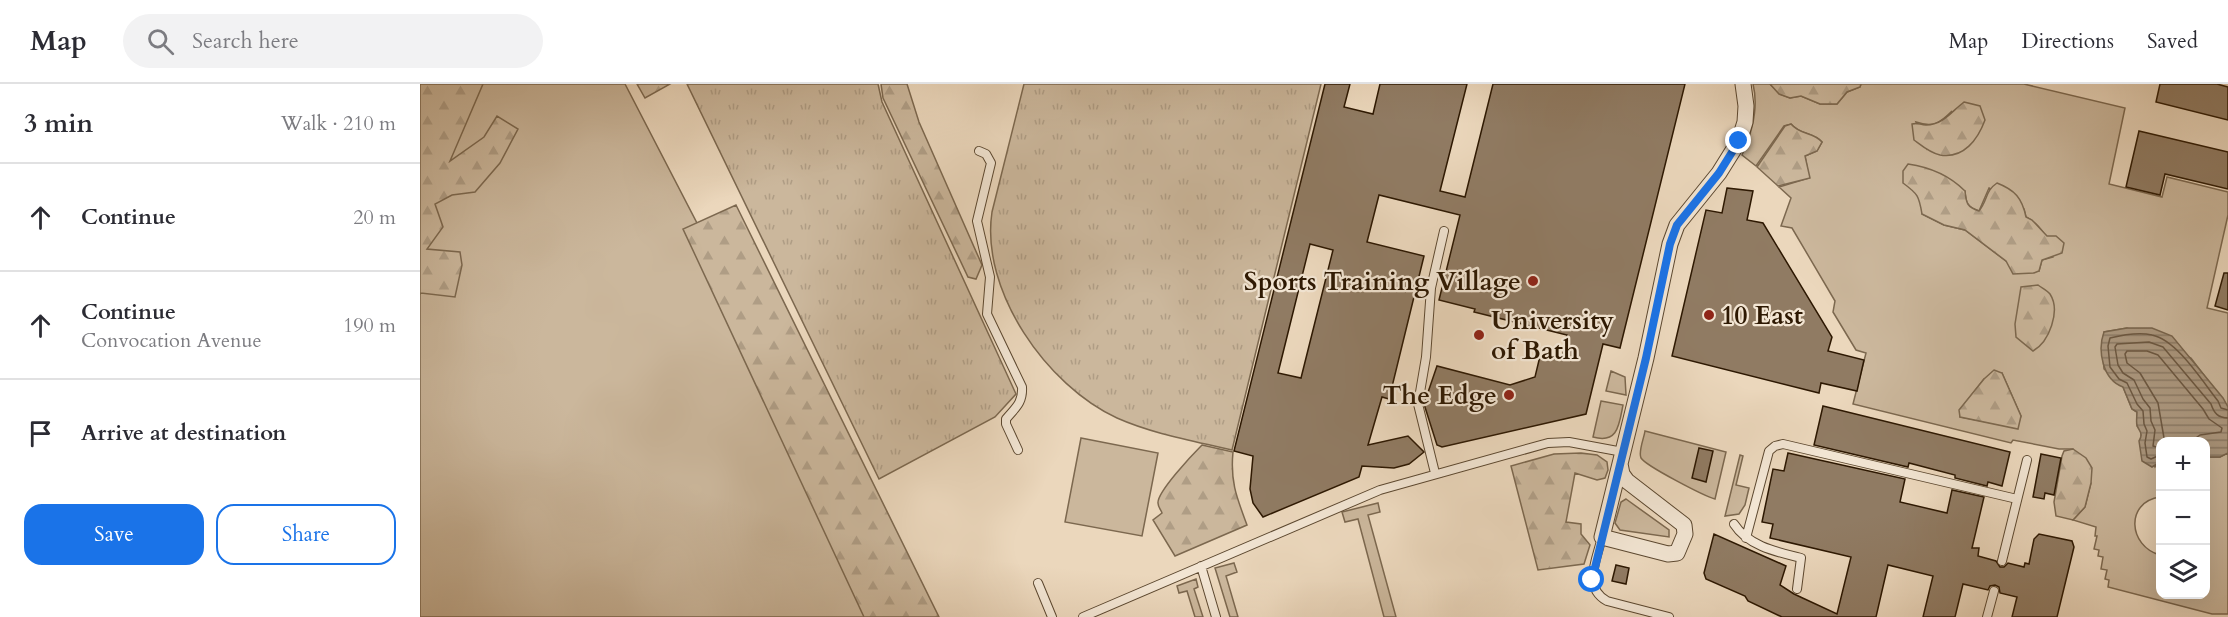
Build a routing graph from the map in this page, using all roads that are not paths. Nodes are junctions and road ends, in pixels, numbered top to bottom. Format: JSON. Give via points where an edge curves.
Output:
{"nodes":[{"id":1,"x":1743,"y":84,"type":"edge"},
{"id":2,"x":979,"y":151,"type":"dead end"},
{"id":3,"x":1444,"y":231,"type":"dead end"},
{"id":4,"x":1018,"y":450,"type":"dead end"},
{"id":5,"x":1621,"y":458,"type":"junction"},
{"id":6,"x":2027,"y":460,"type":"dead end"},
{"id":7,"x":1435,"y":473,"type":"junction"},
{"id":8,"x":2017,"y":500,"type":"junction"},
{"id":9,"x":1734,"y":524,"type":"dead end"},
{"id":10,"x":1602,"y":537,"type":"junction"},
{"id":11,"x":1746,"y":538,"type":"junction"},
{"id":12,"x":2002,"y":561,"type":"dead end"},
{"id":13,"x":1201,"y":566,"type":"junction"},
{"id":14,"x":1038,"y":583,"type":"dead end"},
{"id":15,"x":1797,"y":589,"type":"dead end"},
{"id":16,"x":1994,"y":591,"type":"dead end"},
{"id":17,"x":1052,"y":617,"type":"edge"},
{"id":18,"x":1083,"y":617,"type":"edge"},
{"id":19,"x":1216,"y":617,"type":"edge"},
{"id":20,"x":1669,"y":617,"type":"edge"},
{"id":21,"x":1987,"y":617,"type":"edge"}],
"edges":[{"from":1,"to":5,"type":"street","via":[[1745,122],[1739,141],[1677,225],[1670,244]]},
{"from":2,"to":4,"type":"lane","via":[[986,154],[991,164],[977,221],[990,277],[987,314],[1022,387],[1020,403],[1006,419]]},
{"from":3,"to":7,"type":"lane","via":[[1431,288],[1418,404]]},
{"from":5,"to":7,"type":"lane","via":[[1569,442],[1548,443]]},
{"from":5,"to":10,"type":"street"},
{"from":5,"to":10,"type":"street","via":[[1622,474],[1627,481],[1681,521],[1685,534],[1679,551],[1673,554]]},
{"from":6,"to":8,"type":"lane"},
{"from":7,"to":13,"type":"lane","via":[[1380,490]]},
{"from":8,"to":11,"type":"lane","via":[[1783,444],[1769,451]]},
{"from":8,"to":12,"type":"lane"},
{"from":9,"to":11,"type":"lane"},
{"from":10,"to":20,"type":"lane","via":[[1592,580],[1598,596]]},
{"from":11,"to":15,"type":"lane","via":[[1801,558]]},
{"from":13,"to":18,"type":"lane"},
{"from":13,"to":19,"type":"lane"},
{"from":14,"to":17,"type":"lane"},
{"from":16,"to":21,"type":"lane"}]}
